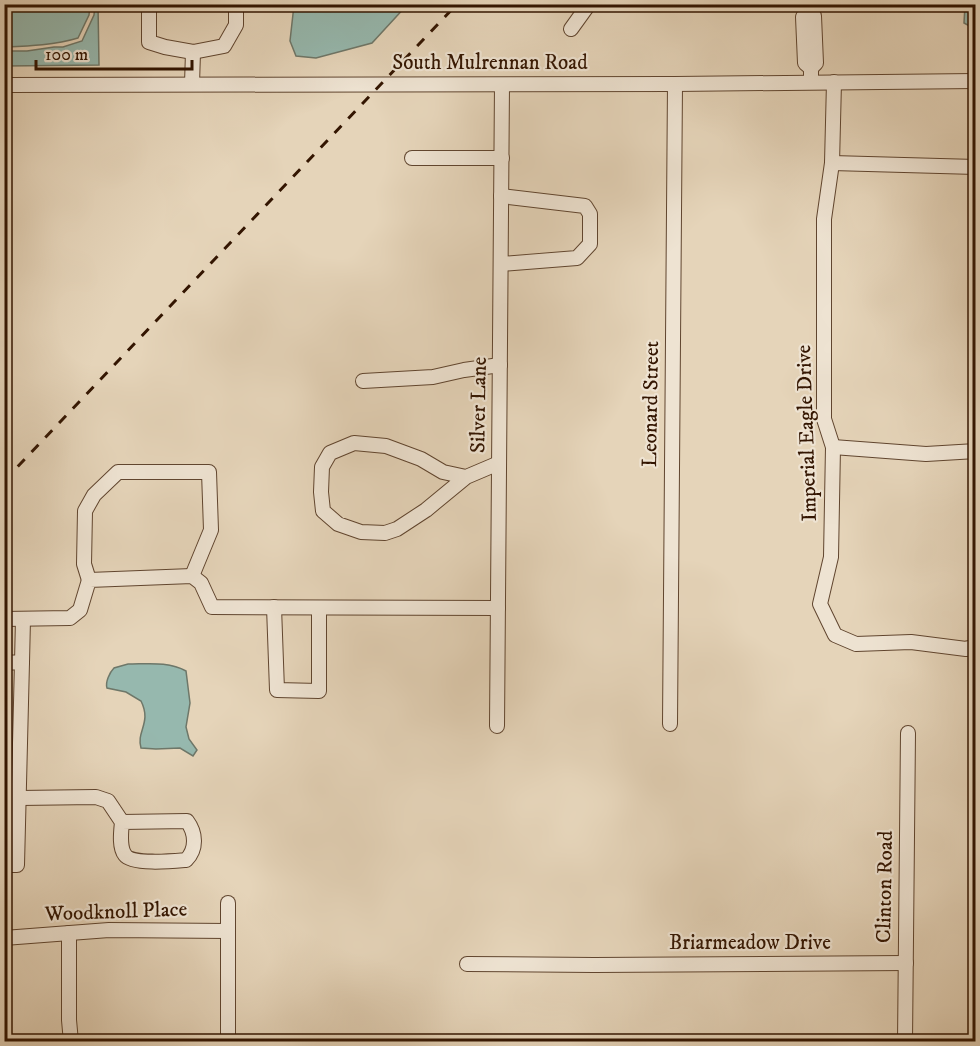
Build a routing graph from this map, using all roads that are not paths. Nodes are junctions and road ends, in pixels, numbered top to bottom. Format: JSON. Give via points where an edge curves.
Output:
{"nodes":[{"id":1,"x":149,"y":4,"type":"edge"},
{"id":2,"x":236,"y":4,"type":"edge"},
{"id":3,"x":589,"y":4,"type":"edge"},
{"id":4,"x":807,"y":7,"type":"edge"},
{"id":5,"x":571,"y":28,"type":"dead end"},
{"id":6,"x":193,"y":52,"type":"junction"},
{"id":7,"x":811,"y":75,"type":"junction"},
{"id":8,"x":975,"y":81,"type":"edge"},
{"id":9,"x":834,"y":82,"type":"junction"},
{"id":10,"x":192,"y":84,"type":"junction"},
{"id":11,"x":675,"y":84,"type":"junction"},
{"id":12,"x":4,"y":85,"type":"edge"},
{"id":13,"x":502,"y":85,"type":"junction"},
{"id":14,"x":412,"y":158,"type":"dead end"},
{"id":15,"x":502,"y":158,"type":"junction"},
{"id":16,"x":832,"y":163,"type":"junction"},
{"id":17,"x":975,"y":167,"type":"edge"},
{"id":18,"x":501,"y":196,"type":"junction"},
{"id":19,"x":501,"y":264,"type":"junction"},
{"id":20,"x":500,"y":365,"type":"junction"},
{"id":21,"x":363,"y":381,"type":"dead end"},
{"id":22,"x":833,"y":447,"type":"junction"},
{"id":23,"x":975,"y":451,"type":"edge"},
{"id":24,"x":499,"y":463,"type":"junction"},
{"id":25,"x":466,"y":477,"type":"junction"},
{"id":26,"x":192,"y":576,"type":"junction"},
{"id":27,"x":89,"y":580,"type":"junction"},
{"id":28,"x":274,"y":608,"type":"junction"},
{"id":29,"x":319,"y":608,"type":"junction"},
{"id":30,"x":498,"y":608,"type":"junction"},
{"id":31,"x":4,"y":619,"type":"edge"},
{"id":32,"x":23,"y":619,"type":"junction"},
{"id":33,"x":975,"y":646,"type":"edge"},
{"id":34,"x":22,"y":662,"type":"junction"},
{"id":35,"x":4,"y":663,"type":"edge"},
{"id":36,"x":670,"y":724,"type":"dead end"},
{"id":37,"x":497,"y":726,"type":"dead end"},
{"id":38,"x":908,"y":733,"type":"dead end"},
{"id":39,"x":19,"y":798,"type":"junction"},
{"id":40,"x":122,"y":822,"type":"junction"},
{"id":41,"x":4,"y":865,"type":"edge"},
{"id":42,"x":228,"y":903,"type":"dead end"},
{"id":43,"x":228,"y":931,"type":"junction"},
{"id":44,"x":69,"y":933,"type":"junction"},
{"id":45,"x":4,"y":938,"type":"edge"},
{"id":46,"x":906,"y":963,"type":"junction"},
{"id":47,"x":467,"y":964,"type":"dead end"},
{"id":48,"x":71,"y":1041,"type":"edge"},
{"id":49,"x":228,"y":1041,"type":"edge"},
{"id":50,"x":905,"y":1041,"type":"edge"}],
"edges":[{"from":1,"to":6,"type":"street","via":[[149,42]]},
{"from":2,"to":6,"type":"street","via":[[236,25],[224,46]]},
{"from":3,"to":5,"type":"street"},
{"from":4,"to":7,"type":"street","via":[[814,16],[816,63]]},
{"from":6,"to":10,"type":"street"},
{"from":7,"to":9,"type":"street","name":"South Mulrennan Road"},
{"from":7,"to":11,"type":"street","name":"South Mulrennan Road"},
{"from":8,"to":9,"type":"street","name":"South Mulrennan Road"},
{"from":9,"to":16,"type":"street","name":"Imperial Eagle Drive"},
{"from":10,"to":12,"type":"street","name":"South Mulrennan Road"},
{"from":10,"to":13,"type":"street","name":"South Mulrennan Road"},
{"from":11,"to":13,"type":"street","name":"South Mulrennan Road"},
{"from":11,"to":36,"type":"street","name":"Leonard Street"},
{"from":13,"to":15,"type":"street","name":"Silver Lane"},
{"from":14,"to":15,"type":"street"},
{"from":15,"to":18,"type":"street","name":"Silver Lane"},
{"from":16,"to":17,"type":"street"},
{"from":16,"to":22,"type":"street","name":"Imperial Eagle Drive","via":[[824,219],[824,419]]},
{"from":18,"to":19,"type":"street","name":"Silver Lane"},
{"from":18,"to":19,"type":"street","via":[[585,206],[590,214],[590,244],[577,258]]},
{"from":19,"to":20,"type":"street","name":"Silver Lane"},
{"from":20,"to":21,"type":"street","via":[[433,377]]},
{"from":20,"to":24,"type":"street","name":"Silver Lane"},
{"from":22,"to":23,"type":"street","via":[[926,453]]},
{"from":22,"to":33,"type":"street","name":"Imperial Eagle Drive","via":[[831,557],[820,604],[835,635],[856,644],[911,642],[966,649]]},
{"from":24,"to":25,"type":"street"},
{"from":24,"to":30,"type":"street","name":"Silver Lane"},
{"from":25,"to":25,"type":"street","via":[[442,472],[386,446],[354,443],[330,453],[322,467],[324,511],[338,524],[361,532],[385,532],[397,529],[426,510]]},
{"from":26,"to":27,"type":"street"},
{"from":26,"to":27,"type":"street","via":[[211,530],[209,472],[118,472],[94,495],[85,511],[84,564]]},
{"from":26,"to":28,"type":"street","via":[[201,583],[212,607]]},
{"from":27,"to":32,"type":"street","via":[[80,610],[70,618]]},
{"from":28,"to":29,"type":"street"},
{"from":28,"to":29,"type":"street","via":[[277,690],[319,691]]},
{"from":29,"to":30,"type":"street"},
{"from":30,"to":37,"type":"street","name":"Silver Lane"},
{"from":31,"to":32,"type":"street"},
{"from":32,"to":34,"type":"street"},
{"from":34,"to":35,"type":"street"},
{"from":34,"to":39,"type":"street"},
{"from":38,"to":46,"type":"street","name":"Clinton Road"},
{"from":39,"to":40,"type":"street","via":[[96,797],[108,801]]},
{"from":39,"to":41,"type":"street","via":[[17,865]]},
{"from":40,"to":40,"type":"street","via":[[188,821],[193,829],[193,852],[186,860],[129,859],[123,852]]},
{"from":42,"to":43,"type":"street"},
{"from":43,"to":44,"type":"street","name":"Woodknoll Place"},
{"from":43,"to":49,"type":"street"},
{"from":44,"to":45,"type":"street","name":"Woodknoll Place"},
{"from":44,"to":48,"type":"street"},
{"from":46,"to":47,"type":"street","name":"Briarmeadow Drive"},
{"from":46,"to":50,"type":"street","name":"Clinton Road"}]}
